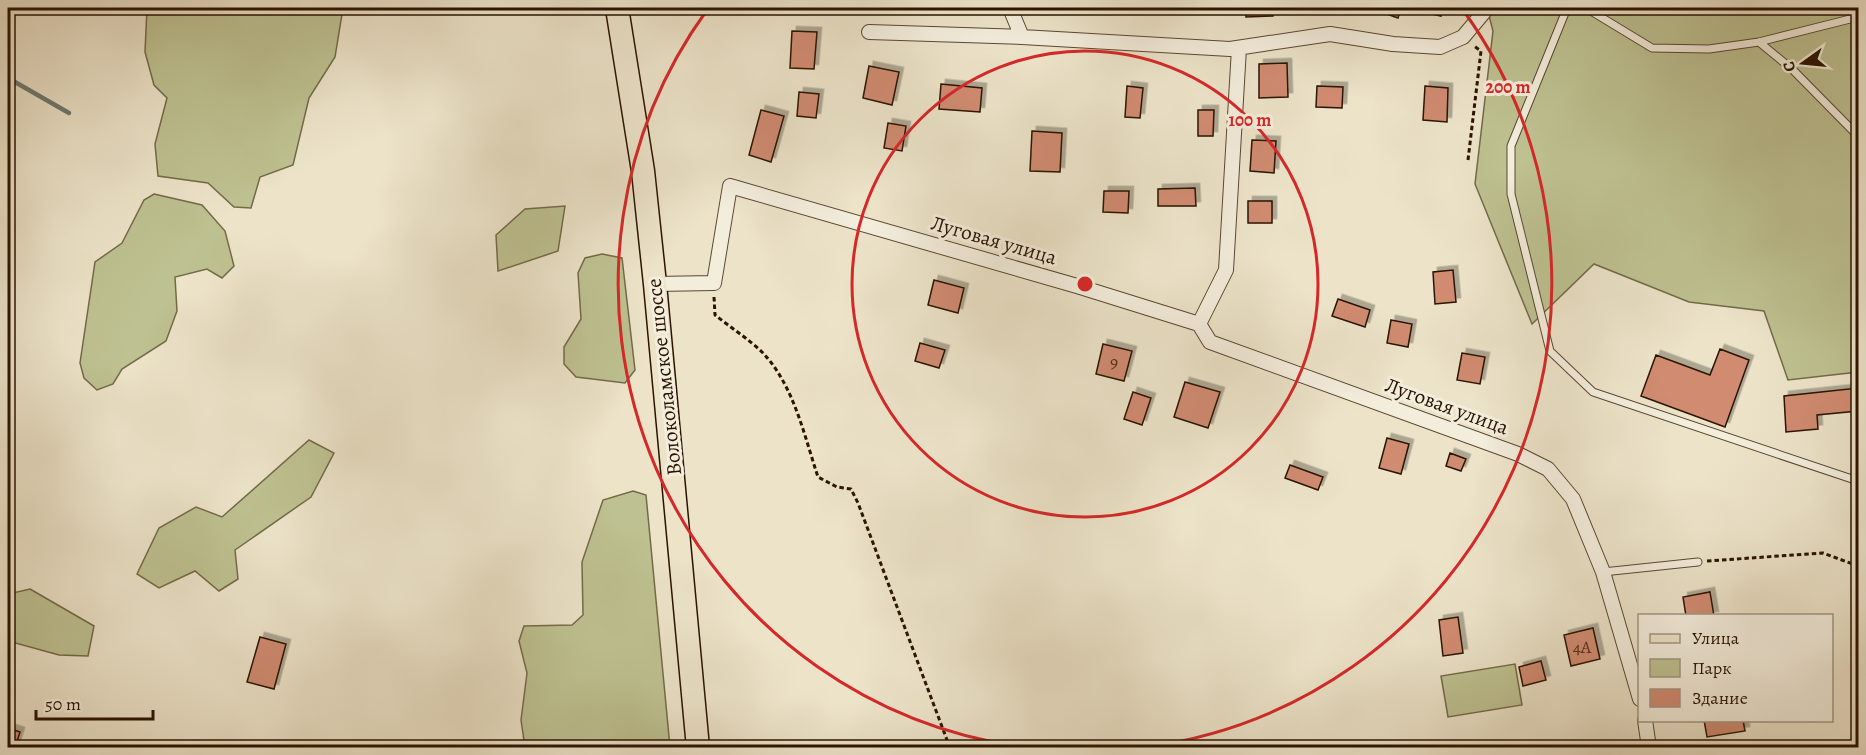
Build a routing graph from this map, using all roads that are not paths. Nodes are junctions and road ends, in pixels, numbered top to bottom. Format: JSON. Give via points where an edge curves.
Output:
{"nodes":[{"id":1,"x":617,"y":8,"type":"edge"},
{"id":2,"x":1010,"y":8,"type":"edge"},
{"id":3,"x":1485,"y":8,"type":"edge"},
{"id":4,"x":1567,"y":8,"type":"edge"},
{"id":5,"x":1586,"y":8,"type":"edge"},
{"id":6,"x":1858,"y":17,"type":"edge"},
{"id":7,"x":869,"y":32,"type":"dead end"},
{"id":8,"x":1022,"y":37,"type":"junction"},
{"id":9,"x":1759,"y":42,"type":"junction"},
{"id":10,"x":1239,"y":48,"type":"junction"},
{"id":11,"x":1858,"y":136,"type":"edge"},
{"id":12,"x":655,"y":284,"type":"junction"},
{"id":13,"x":1199,"y":324,"type":"junction"},
{"id":14,"x":1858,"y":481,"type":"edge"},
{"id":15,"x":1698,"y":562,"type":"road end"},
{"id":16,"x":1603,"y":572,"type":"junction"},
{"id":17,"x":1638,"y":692,"type":"edge"},
{"id":18,"x":1645,"y":722,"type":"edge"},
{"id":19,"x":698,"y":747,"type":"edge"},
{"id":20,"x":1649,"y":747,"type":"edge"}],
"edges":[{"from":1,"to":12,"type":"main road","name":"Волоколамское шоссе"},
{"from":2,"to":8,"type":"street"},
{"from":3,"to":10,"type":"street","via":[[1463,37],[1440,47],[1330,33]]},
{"from":4,"to":14,"type":"lane","via":[[1511,146],[1511,194],[1550,351],[1593,392]]},
{"from":5,"to":9,"type":"lane","via":[[1652,48],[1709,49]]},
{"from":6,"to":9,"type":"lane"},
{"from":7,"to":8,"type":"street"},
{"from":8,"to":10,"type":"street"},
{"from":9,"to":11,"type":"lane","via":[[1793,70]]},
{"from":10,"to":13,"type":"street","via":[[1226,270]]},
{"from":12,"to":13,"type":"street","name":"Луговая улица","via":[[714,283],[730,186]]},
{"from":12,"to":19,"type":"main road","name":"Волоколамское шоссе"},
{"from":13,"to":16,"type":"street","name":"Луговая улица","via":[[1210,342],[1518,454],[1548,469],[1573,499]]},
{"from":15,"to":16,"type":"lane"},
{"from":16,"to":17,"type":"street","name":"Луговая улица"},
{"from":18,"to":20,"type":"street"}]}
